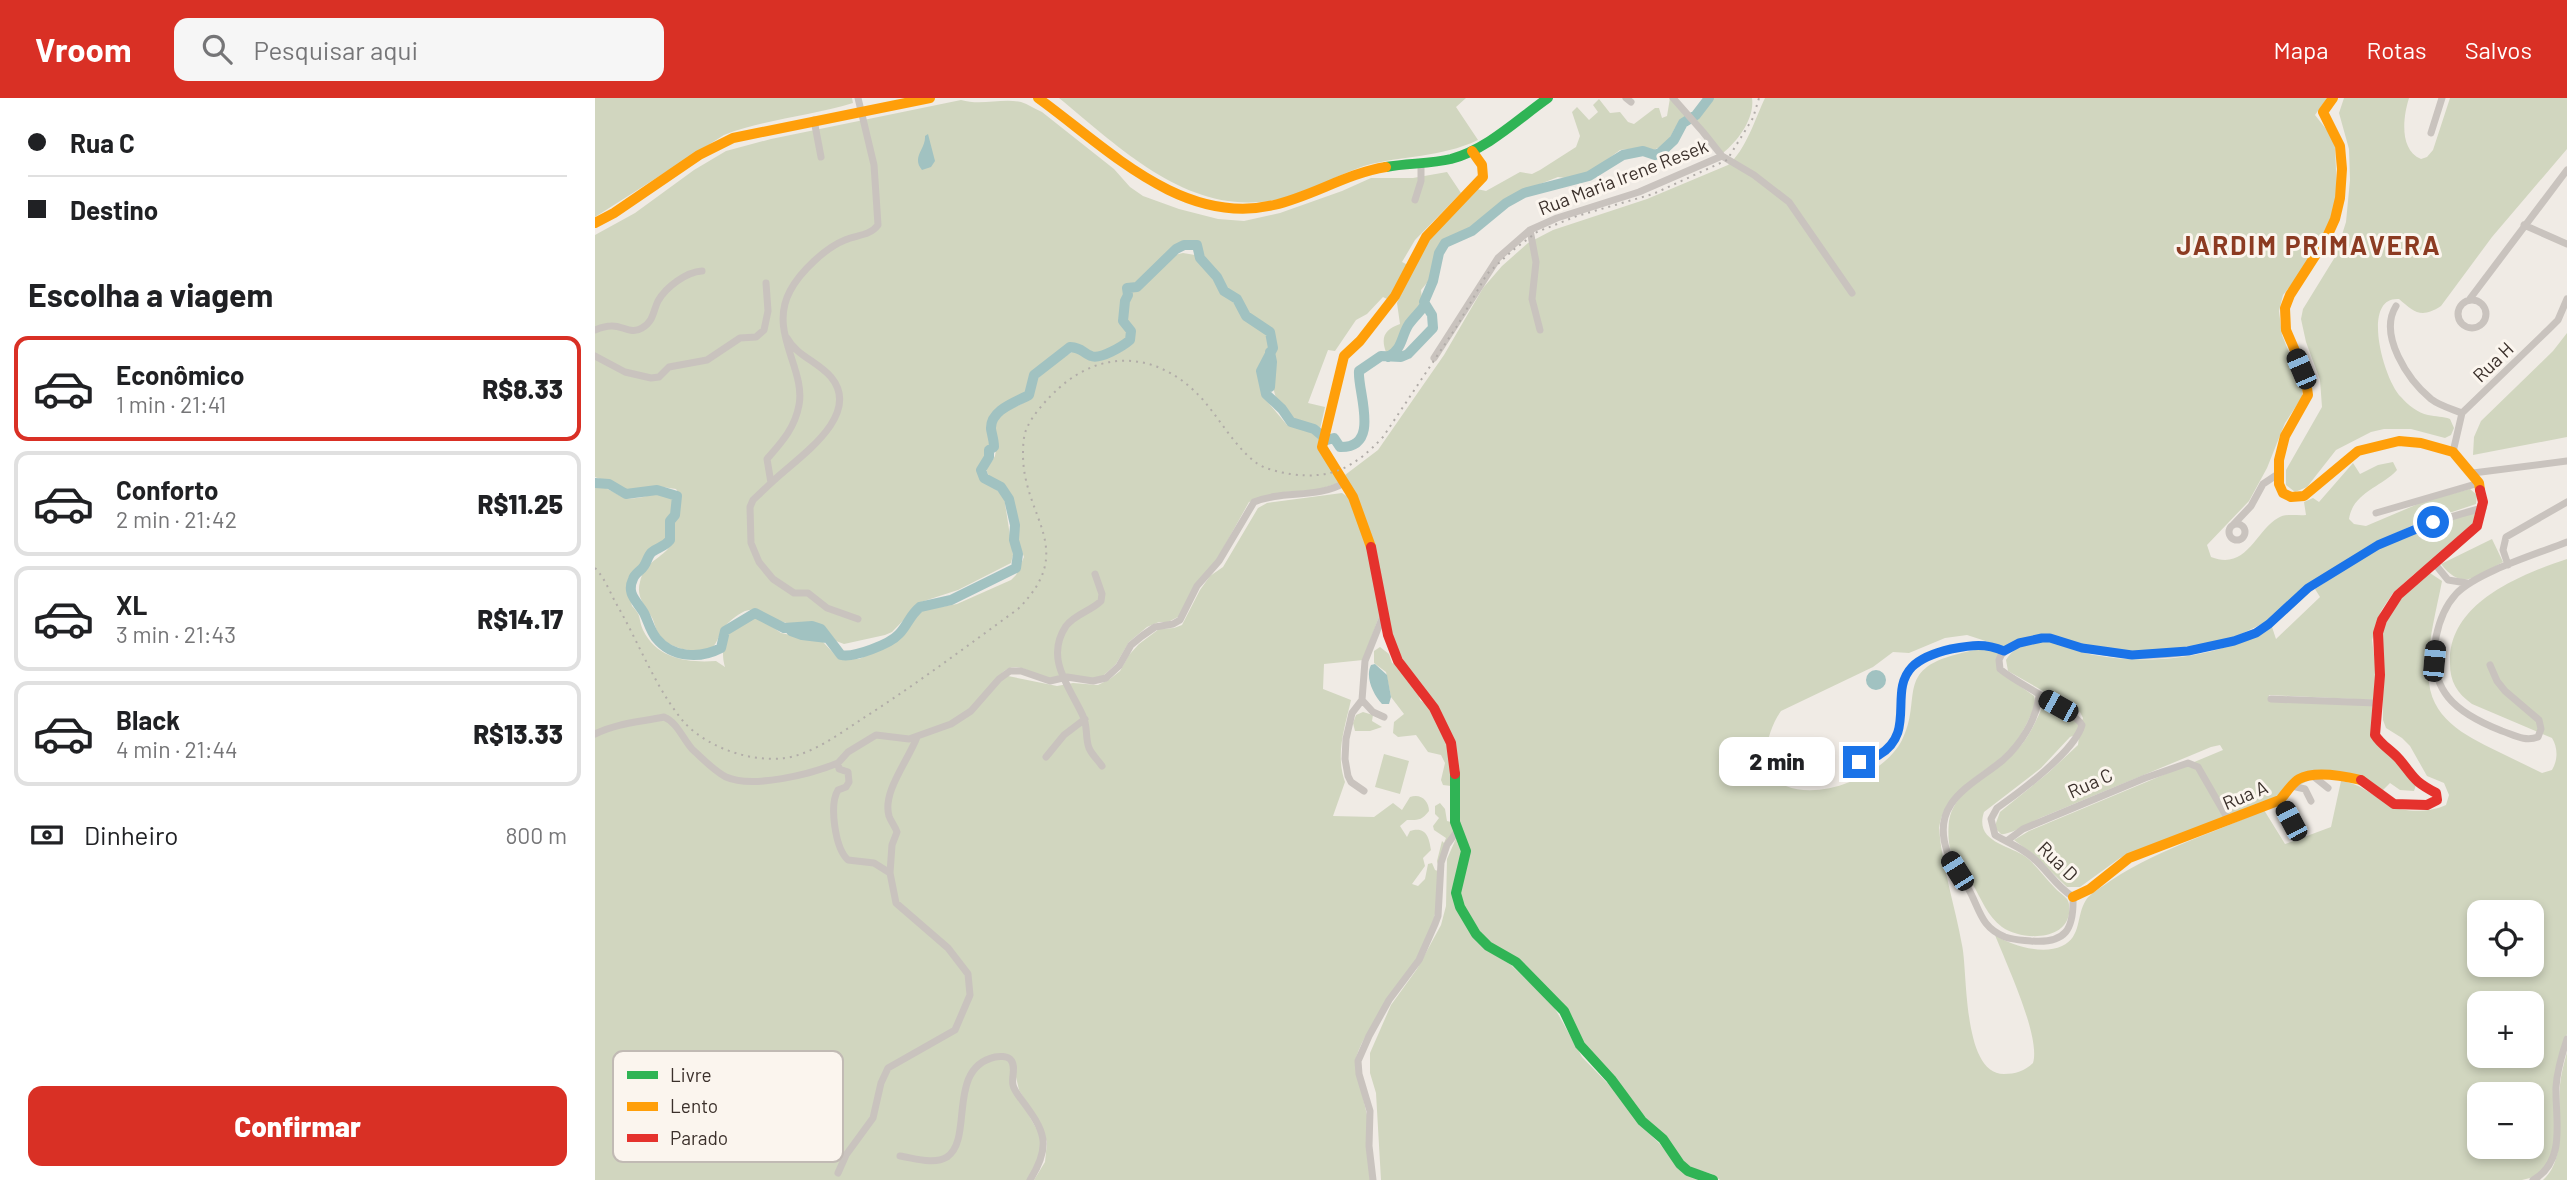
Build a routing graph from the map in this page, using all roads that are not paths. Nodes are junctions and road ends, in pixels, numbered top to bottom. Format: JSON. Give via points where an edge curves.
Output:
{"nodes":[{"id":1,"x":858,"y":98,"type":"edge"},
{"id":2,"x":930,"y":98,"type":"edge"},
{"id":3,"x":1038,"y":98,"type":"edge"},
{"id":4,"x":1548,"y":98,"type":"edge"},
{"id":5,"x":1673,"y":98,"type":"edge"},
{"id":6,"x":2333,"y":98,"type":"edge"},
{"id":7,"x":2442,"y":98,"type":"edge"},
{"id":8,"x":861,"y":112,"type":"junction"},
{"id":9,"x":814,"y":120,"type":"junction"},
{"id":10,"x":2431,"y":133,"type":"dead end"},
{"id":11,"x":1472,"y":151,"type":"junction"},
{"id":12,"x":1722,"y":156,"type":"junction"},
{"id":13,"x":821,"y":157,"type":"dead end"},
{"id":14,"x":1421,"y":164,"type":"junction"},
{"id":15,"x":2566,"y":175,"type":"edge"},
{"id":16,"x":1415,"y":200,"type":"dead end"},
{"id":17,"x":595,"y":223,"type":"edge"},
{"id":18,"x":2523,"y":225,"type":"junction"},
{"id":19,"x":1530,"y":230,"type":"junction"},
{"id":20,"x":2567,"y":244,"type":"edge"},
{"id":21,"x":702,"y":271,"type":"dead end"},
{"id":22,"x":766,"y":283,"type":"dead end"},
{"id":23,"x":1852,"y":293,"type":"dead end"},
{"id":24,"x":2567,"y":299,"type":"edge"},
{"id":25,"x":2469,"y":300,"type":"junction"},
{"id":26,"x":2396,"y":306,"type":"dead end"},
{"id":27,"x":595,"y":330,"type":"edge"},
{"id":28,"x":1540,"y":330,"type":"dead end"},
{"id":29,"x":784,"y":333,"type":"junction"},
{"id":30,"x":595,"y":356,"type":"edge"},
{"id":31,"x":1434,"y":358,"type":"dead end"},
{"id":32,"x":2462,"y":413,"type":"junction"},
{"id":33,"x":2453,"y":452,"type":"junction"},
{"id":34,"x":2567,"y":460,"type":"edge"},
{"id":35,"x":2473,"y":473,"type":"junction"},
{"id":36,"x":2278,"y":474,"type":"junction"},
{"id":37,"x":771,"y":483,"type":"junction"},
{"id":38,"x":1345,"y":483,"type":"junction"},
{"id":39,"x":2479,"y":483,"type":"junction"},
{"id":40,"x":2567,"y":502,"type":"edge"},
{"id":41,"x":2483,"y":508,"type":"junction"},
{"id":42,"x":2377,"y":513,"type":"dead end"},
{"id":43,"x":2233,"y":525,"type":"dead end"},
{"id":44,"x":2567,"y":542,"type":"edge"},
{"id":45,"x":2434,"y":564,"type":"junction"},
{"id":46,"x":2508,"y":565,"type":"junction"},
{"id":47,"x":1094,"y":574,"type":"dead end"},
{"id":48,"x":2480,"y":578,"type":"junction"},
{"id":49,"x":1384,"y":611,"type":"junction"},
{"id":50,"x":858,"y":619,"type":"dead end"},
{"id":51,"x":2004,"y":651,"type":"junction"},
{"id":52,"x":2490,"y":665,"type":"dead end"},
{"id":53,"x":1063,"y":678,"type":"junction"},
{"id":54,"x":2039,"y":696,"type":"junction"},
{"id":55,"x":2271,"y":699,"type":"dead end"},
{"id":56,"x":1362,"y":700,"type":"junction"},
{"id":57,"x":2376,"y":703,"type":"junction"},
{"id":58,"x":1384,"y":716,"type":"dead end"},
{"id":59,"x":1085,"y":719,"type":"junction"},
{"id":60,"x":595,"y":734,"type":"edge"},
{"id":61,"x":917,"y":737,"type":"junction"},
{"id":62,"x":2525,"y":739,"type":"junction"},
{"id":63,"x":2540,"y":746,"type":"dead end"},
{"id":64,"x":1047,"y":757,"type":"dead end"},
{"id":65,"x":1859,"y":762,"type":"dead end"},
{"id":66,"x":838,"y":763,"type":"junction"},
{"id":67,"x":1102,"y":766,"type":"dead end"},
{"id":68,"x":2309,"y":775,"type":"junction"},
{"id":69,"x":2293,"y":786,"type":"junction"},
{"id":70,"x":2328,"y":788,"type":"dead end"},
{"id":71,"x":1364,"y":791,"type":"dead end"},
{"id":72,"x":2280,"y":800,"type":"junction"},
{"id":73,"x":2312,"y":801,"type":"dead end"},
{"id":74,"x":2229,"y":821,"type":"junction"},
{"id":75,"x":2291,"y":821,"type":"dead end"},
{"id":76,"x":1458,"y":830,"type":"junction"},
{"id":77,"x":2008,"y":840,"type":"junction"},
{"id":78,"x":890,"y":873,"type":"junction"},
{"id":79,"x":2073,"y":897,"type":"junction"},
{"id":80,"x":2567,"y":1039,"type":"edge"},
{"id":81,"x":900,"y":1156,"type":"dead end"},
{"id":82,"x":838,"y":1173,"type":"dead end"},
{"id":83,"x":1030,"y":1180,"type":"edge"},
{"id":84,"x":1373,"y":1180,"type":"edge"},
{"id":85,"x":1713,"y":1180,"type":"edge"},
{"id":86,"x":2533,"y":1180,"type":"edge"}],
"edges":[{"from":1,"to":8,"type":"street"},
{"from":2,"to":8,"type":"street"},
{"from":3,"to":14,"type":"street","via":[[1156,183],[1214,206],[1268,206],[1375,169]]},
{"from":4,"to":11,"type":"street"},
{"from":5,"to":12,"type":"street"},
{"from":6,"to":36,"type":"street","via":[[2323,114],[2339,144],[2340,198],[2330,233],[2285,310],[2286,328],[2308,394],[2287,432]]},
{"from":7,"to":10,"type":"street"},
{"from":8,"to":9,"type":"street"},
{"from":8,"to":29,"type":"street","via":[[874,165],[878,226],[836,245],[809,268],[790,290]]},
{"from":9,"to":13,"type":"street"},
{"from":9,"to":17,"type":"street","via":[[715,145]]},
{"from":11,"to":14,"type":"street"},
{"from":11,"to":38,"type":"street","via":[[1482,164],[1483,177],[1426,237],[1395,296],[1347,352],[1322,442]]},
{"from":12,"to":19,"type":"street","name":"Rua Maria Irene Resek","via":[[1639,192]]},
{"from":12,"to":23,"type":"street","via":[[1789,202]]},
{"from":14,"to":16,"type":"street"},
{"from":15,"to":18,"type":"street"},
{"from":18,"to":20,"type":"street"},
{"from":18,"to":25,"type":"street"},
{"from":19,"to":28,"type":"street","via":[[1536,262],[1532,299]]},
{"from":19,"to":31,"type":"street","name":"Rua Maria Irene Resek","via":[[1493,264]]},
{"from":21,"to":27,"type":"street","via":[[687,275],[664,293],[652,319],[641,329],[610,325]]},
{"from":22,"to":30,"type":"street","via":[[764,330],[756,337],[740,338],[706,360],[669,367],[651,378],[625,372]]},
{"from":24,"to":32,"type":"street","name":"Rua H","via":[[2558,320]]},
{"from":25,"to":25,"type":"street","via":[[2479,302],[2487,312],[2476,328],[2464,326],[2459,318],[2459,308]]},
{"from":26,"to":32,"type":"street","via":[[2390,330],[2415,383],[2434,401]]},
{"from":29,"to":37,"type":"street","via":[[799,385],[799,406],[786,439],[767,459]]},
{"from":29,"to":37,"type":"street","via":[[794,348],[830,376],[839,405],[820,441]]},
{"from":32,"to":33,"type":"street"},
{"from":33,"to":35,"type":"street"},
{"from":33,"to":36,"type":"street","via":[[2410,442],[2381,444],[2350,456],[2313,491],[2294,498],[2283,492]]},
{"from":34,"to":35,"type":"street"},
{"from":35,"to":39,"type":"street"},
{"from":36,"to":43,"type":"street","via":[[2263,484]]},
{"from":37,"to":50,"type":"street","via":[[750,508],[751,543],[759,562],[794,593],[808,593],[827,608]]},
{"from":38,"to":49,"type":"street","via":[[1371,544]]},
{"from":38,"to":53,"type":"street","via":[[1324,491],[1254,502],[1219,561],[1197,586],[1180,620],[1154,627],[1135,641],[1106,678]]},
{"from":39,"to":41,"type":"street"},
{"from":39,"to":42,"type":"street"},
{"from":40,"to":46,"type":"street","via":[[2506,537],[2503,550]]},
{"from":41,"to":45,"type":"street","via":[[2477,526]]},
{"from":41,"to":51,"type":"street","via":[[2414,528],[2378,545],[2308,588],[2263,628],[2234,641],[2188,651],[2132,655],[2042,638]]},
{"from":44,"to":46,"type":"street"},
{"from":45,"to":48,"type":"street","via":[[2453,582]]},
{"from":45,"to":57,"type":"street","via":[[2398,595],[2382,620]]},
{"from":46,"to":48,"type":"street"},
{"from":47,"to":53,"type":"street","via":[[1101,601],[1066,626],[1058,648]]},
{"from":48,"to":62,"type":"street","via":[[2456,594],[2442,618],[2434,654],[2436,679],[2448,698],[2464,710],[2489,726]]},
{"from":49,"to":56,"type":"street","via":[[1365,661]]},
{"from":49,"to":76,"type":"street","via":[[1398,661],[1434,708],[1451,743]]},
{"from":51,"to":54,"type":"street","via":[[2000,668]]},
{"from":51,"to":65,"type":"street","via":[[1979,644],[1965,646],[1935,654],[1911,668],[1895,739],[1875,758]]},
{"from":52,"to":62,"type":"street","via":[[2505,691],[2539,720],[2538,737]]},
{"from":53,"to":59,"type":"street"},
{"from":53,"to":61,"type":"street","via":[[1050,681],[1010,671],[962,718]]},
{"from":54,"to":77,"type":"street","name":"Rua D","via":[[2082,724],[2049,766],[1993,814],[1992,830]]},
{"from":54,"to":79,"type":"street","name":"Rua D","via":[[2021,740],[1952,803],[1944,839],[1949,858],[1986,926],[1996,933],[2017,940],[2057,939],[2070,926]]},
{"from":55,"to":57,"type":"street"},
{"from":56,"to":58,"type":"street"},
{"from":56,"to":71,"type":"street","via":[[1350,719],[1345,759],[1351,782]]},
{"from":57,"to":68,"type":"street","via":[[2377,739],[2414,781],[2436,793],[2437,800],[2394,804],[2360,780]]},
{"from":59,"to":64,"type":"street","via":[[1064,735]]},
{"from":59,"to":67,"type":"street","via":[[1089,749]]},
{"from":60,"to":66,"type":"street","via":[[619,724],[666,718],[724,776],[738,779],[788,778]]},
{"from":61,"to":66,"type":"street","via":[[876,735]]},
{"from":61,"to":78,"type":"street","via":[[890,790],[889,812],[897,832]]},
{"from":62,"to":63,"type":"street"},
{"from":66,"to":78,"type":"street","via":[[839,769],[847,770],[849,782],[835,797],[834,826],[841,852],[848,860],[874,863]]},
{"from":68,"to":69,"type":"street","name":"Rua A"},
{"from":68,"to":70,"type":"street"},
{"from":69,"to":72,"type":"street","name":"Rua A"},
{"from":69,"to":73,"type":"street","via":[[2305,789]]},
{"from":72,"to":74,"type":"street","name":"Rua A"},
{"from":72,"to":75,"type":"street"},
{"from":74,"to":77,"type":"street","name":"Rua C","via":[[2198,767],[2188,763]]},
{"from":74,"to":79,"type":"street","name":"Rua A","via":[[2129,858]]},
{"from":76,"to":84,"type":"street","via":[[1441,863],[1435,924],[1359,1061],[1370,1111]]},
{"from":76,"to":85,"type":"street","via":[[1466,851],[1457,900],[1476,933],[1493,950],[1516,962],[1555,1001],[1580,1045],[1680,1164]]},
{"from":77,"to":79,"type":"street","name":"Rua D","via":[[2032,856],[2054,883]]},
{"from":78,"to":82,"type":"street","via":[[896,903],[948,948],[968,974],[970,995],[955,1030],[888,1068],[873,1118],[849,1149]]},
{"from":80,"to":86,"type":"street","via":[[2556,1084],[2557,1145],[2552,1164]]},
{"from":81,"to":83,"type":"street","via":[[930,1161],[951,1154],[968,1081],[981,1064],[1009,1058],[1014,1089],[1034,1117],[1044,1144],[1043,1159]]}]}
